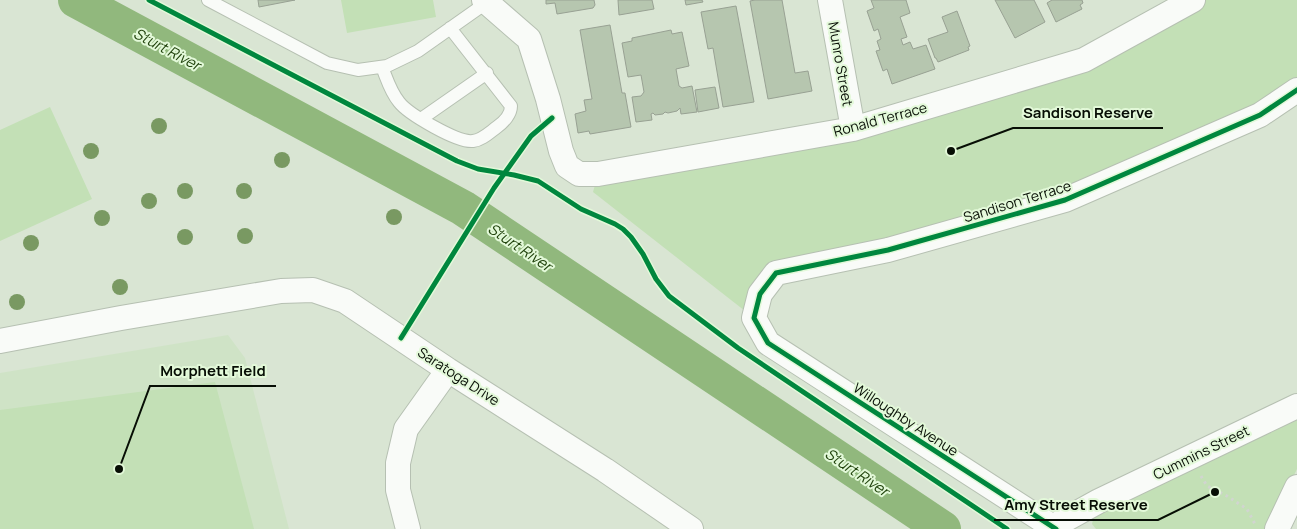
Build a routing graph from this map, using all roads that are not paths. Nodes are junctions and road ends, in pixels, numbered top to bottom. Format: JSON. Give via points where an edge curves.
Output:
{"nodes":[{"id":1,"x":208,"y":0,"type":"edge"},
{"id":2,"x":830,"y":0,"type":"edge"},
{"id":3,"x":1194,"y":0,"type":"edge"},
{"id":4,"x":485,"y":1,"type":"edge"},
{"id":5,"x":450,"y":28,"type":"junction"},
{"id":6,"x":382,"y":66,"type":"junction"},
{"id":7,"x":487,"y":73,"type":"junction"},
{"id":8,"x":1297,"y":90,"type":"edge"},
{"id":9,"x":421,"y":119,"type":"junction"},
{"id":10,"x":853,"y":129,"type":"junction"},
{"id":11,"x":754,"y":318,"type":"joint"},
{"id":12,"x":0,"y":341,"type":"edge"},
{"id":13,"x":448,"y":370,"type":"junction"},
{"id":14,"x":1297,"y":406,"type":"edge"},
{"id":15,"x":1297,"y":487,"type":"edge"},
{"id":16,"x":1054,"y":528,"type":"edge"},
{"id":17,"x":408,"y":529,"type":"edge"},
{"id":18,"x":691,"y":529,"type":"edge"},
{"id":19,"x":1278,"y":529,"type":"edge"}],
"edges":[{"from":1,"to":6,"type":"lane","via":[[327,63],[358,70]]},
{"from":2,"to":10,"type":"street","name":"Munro Street"},
{"from":3,"to":10,"type":"street","name":"Ronald Terrace","via":[[1084,60]]},
{"from":4,"to":5,"type":"lane"},
{"from":4,"to":10,"type":"street","name":"Ronald Terrace","via":[[529,39],[561,151],[567,166],[579,174],[598,174]]},
{"from":5,"to":6,"type":"lane","via":[[418,52]]},
{"from":5,"to":7,"type":"lane"},
{"from":6,"to":9,"type":"lane","via":[[389,88],[399,103]]},
{"from":7,"to":9,"type":"lane"},
{"from":7,"to":9,"type":"lane","via":[[511,106],[511,112],[501,124],[472,141],[462,140]]},
{"from":8,"to":11,"type":"street","name":"Sandison Terrace","via":[[1260,115],[1065,200],[888,250],[776,273],[760,294]]},
{"from":11,"to":16,"type":"street","name":"Willoughby Avenue","via":[[768,343]]},
{"from":12,"to":13,"type":"street","name":"Saratoga Drive","via":[[281,291],[313,290],[345,301]]},
{"from":13,"to":17,"type":"street","via":[[406,429],[398,463],[398,490]]},
{"from":13,"to":18,"type":"street","name":"Saratoga Drive"},
{"from":14,"to":16,"type":"street","name":"Cummins Street","via":[[1099,501]]},
{"from":15,"to":19,"type":"street"}]}
